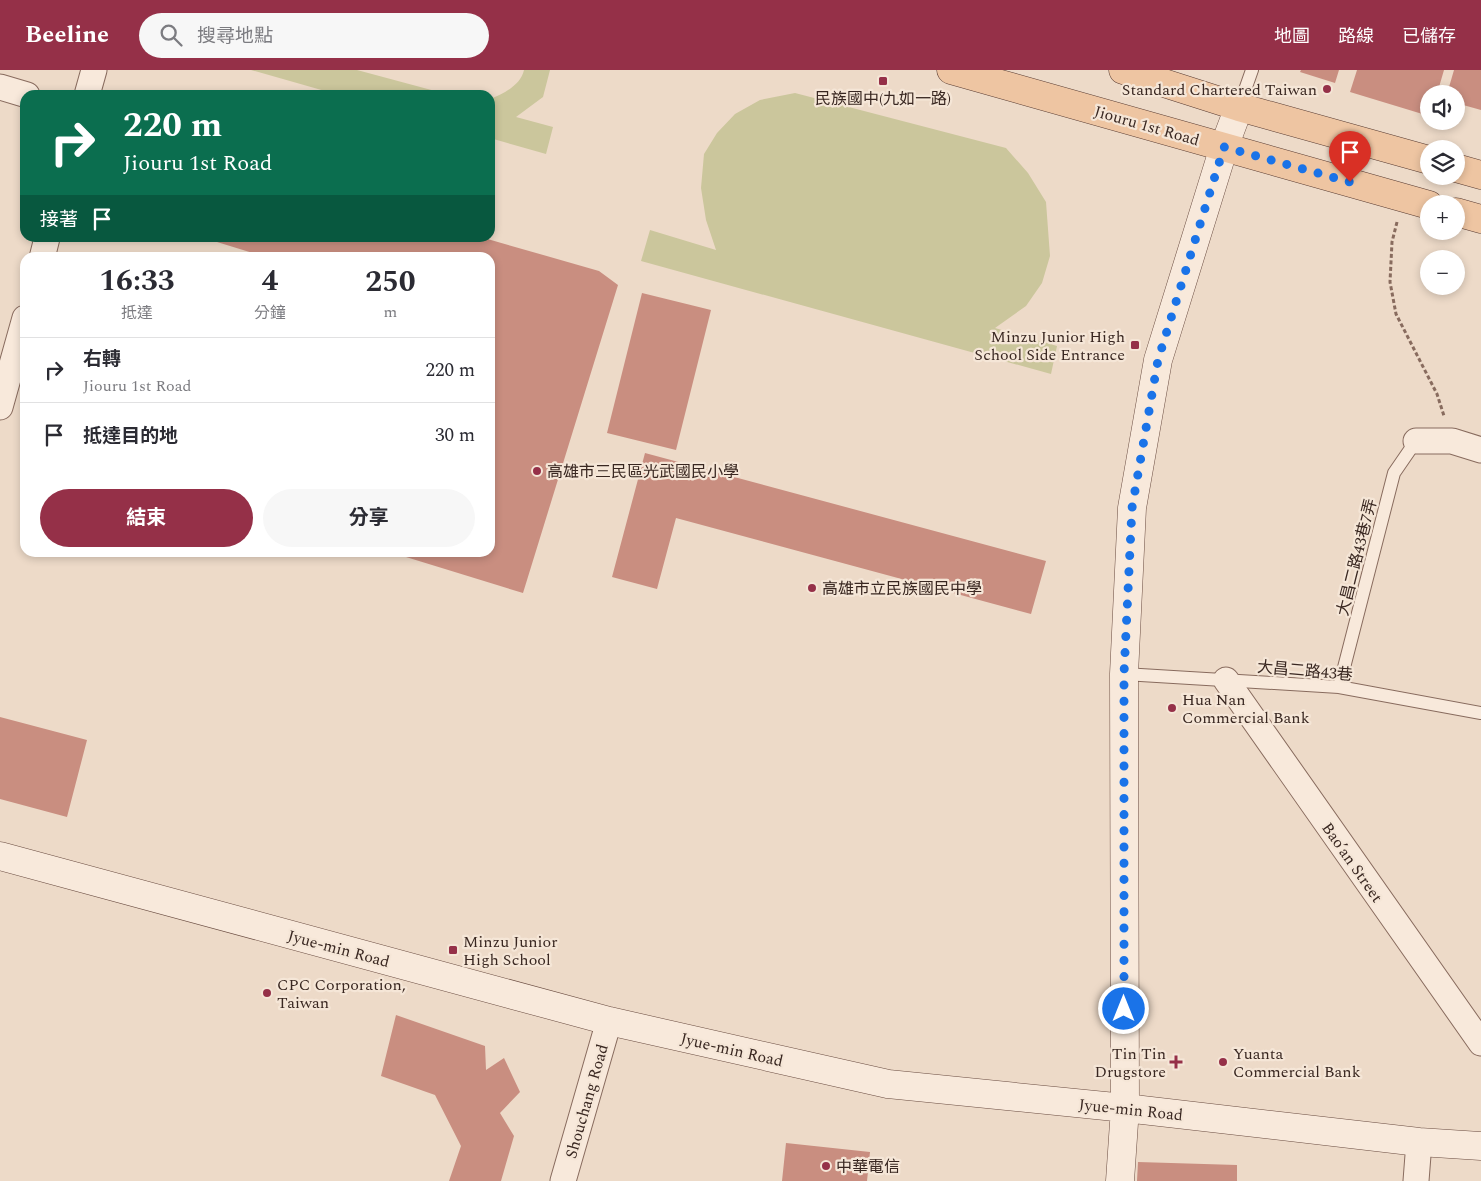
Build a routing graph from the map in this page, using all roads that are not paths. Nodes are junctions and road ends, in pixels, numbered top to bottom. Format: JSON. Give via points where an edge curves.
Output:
{"nodes":[{"id":1,"x":94,"y":70,"type":"edge"},
{"id":2,"x":951,"y":70,"type":"edge"},
{"id":3,"x":1123,"y":70,"type":"edge"},
{"id":4,"x":1252,"y":70,"type":"edge"},
{"id":5,"x":0,"y":87,"type":"edge"},
{"id":6,"x":88,"y":90,"type":"edge"},
{"id":7,"x":20,"y":93,"type":"edge"},
{"id":8,"x":1240,"y":106,"type":"junction"},
{"id":9,"x":1224,"y":147,"type":"junction"},
{"id":10,"x":1420,"y":157,"type":"edge"},
{"id":11,"x":1465,"y":171,"type":"edge"},
{"id":12,"x":1481,"y":175,"type":"edge"},
{"id":13,"x":1416,"y":201,"type":"edge"},
{"id":14,"x":1465,"y":215,"type":"edge"},
{"id":15,"x":1481,"y":219,"type":"edge"},
{"id":16,"x":15,"y":330,"type":"edge"},
{"id":17,"x":0,"y":407,"type":"edge"},
{"id":18,"x":1416,"y":441,"type":"joint"},
{"id":19,"x":1481,"y":450,"type":"edge"},
{"id":20,"x":1124,"y":674,"type":"junction"},
{"id":21,"x":1226,"y":680,"type":"junction"},
{"id":22,"x":1339,"y":687,"type":"junction"},
{"id":23,"x":1481,"y":713,"type":"edge"},
{"id":24,"x":0,"y":856,"type":"edge"},
{"id":25,"x":608,"y":1021,"type":"junction"},
{"id":26,"x":1481,"y":1043,"type":"edge"},
{"id":27,"x":1125,"y":1108,"type":"junction"},
{"id":28,"x":1418,"y":1142,"type":"junction"},
{"id":29,"x":1481,"y":1146,"type":"edge"},
{"id":30,"x":564,"y":1181,"type":"edge"},
{"id":31,"x":1120,"y":1181,"type":"edge"},
{"id":32,"x":1416,"y":1181,"type":"edge"}],
"edges":[{"from":1,"to":6,"type":"street"},
{"from":2,"to":9,"type":"main road","name":"Jiouru 1st Road"},
{"from":3,"to":8,"type":"main road"},
{"from":4,"to":8,"type":"lane"},
{"from":5,"to":7,"type":"street"},
{"from":8,"to":9,"type":"street"},
{"from":8,"to":10,"type":"main road"},
{"from":9,"to":13,"type":"main road","name":"Jiouru 1st Road"},
{"from":9,"to":20,"type":"street","via":[[1158,360],[1132,508]]},
{"from":11,"to":12,"type":"main road"},
{"from":14,"to":15,"type":"main road"},
{"from":16,"to":17,"type":"street"},
{"from":18,"to":19,"type":"street","via":[[1452,441]]},
{"from":18,"to":22,"type":"lane","name":"大昌二路43巷7弄","via":[[1394,473]]},
{"from":20,"to":21,"type":"lane","name":"大昌二路43巷"},
{"from":20,"to":27,"type":"street"},
{"from":21,"to":22,"type":"lane","name":"大昌二路43巷"},
{"from":21,"to":26,"type":"street","name":"Bao’an Street"},
{"from":22,"to":23,"type":"lane","name":"大昌二路43巷"},
{"from":24,"to":25,"type":"street","name":"Jyue-min Road"},
{"from":25,"to":27,"type":"street","name":"Jyue-min Road","via":[[888,1084]]},
{"from":25,"to":30,"type":"street","name":"Shouchang Road"},
{"from":27,"to":28,"type":"street","name":"Jyue-min Road"},
{"from":27,"to":31,"type":"street"},
{"from":28,"to":29,"type":"street","name":"Jyue-min Road"},
{"from":28,"to":32,"type":"street"}]}
